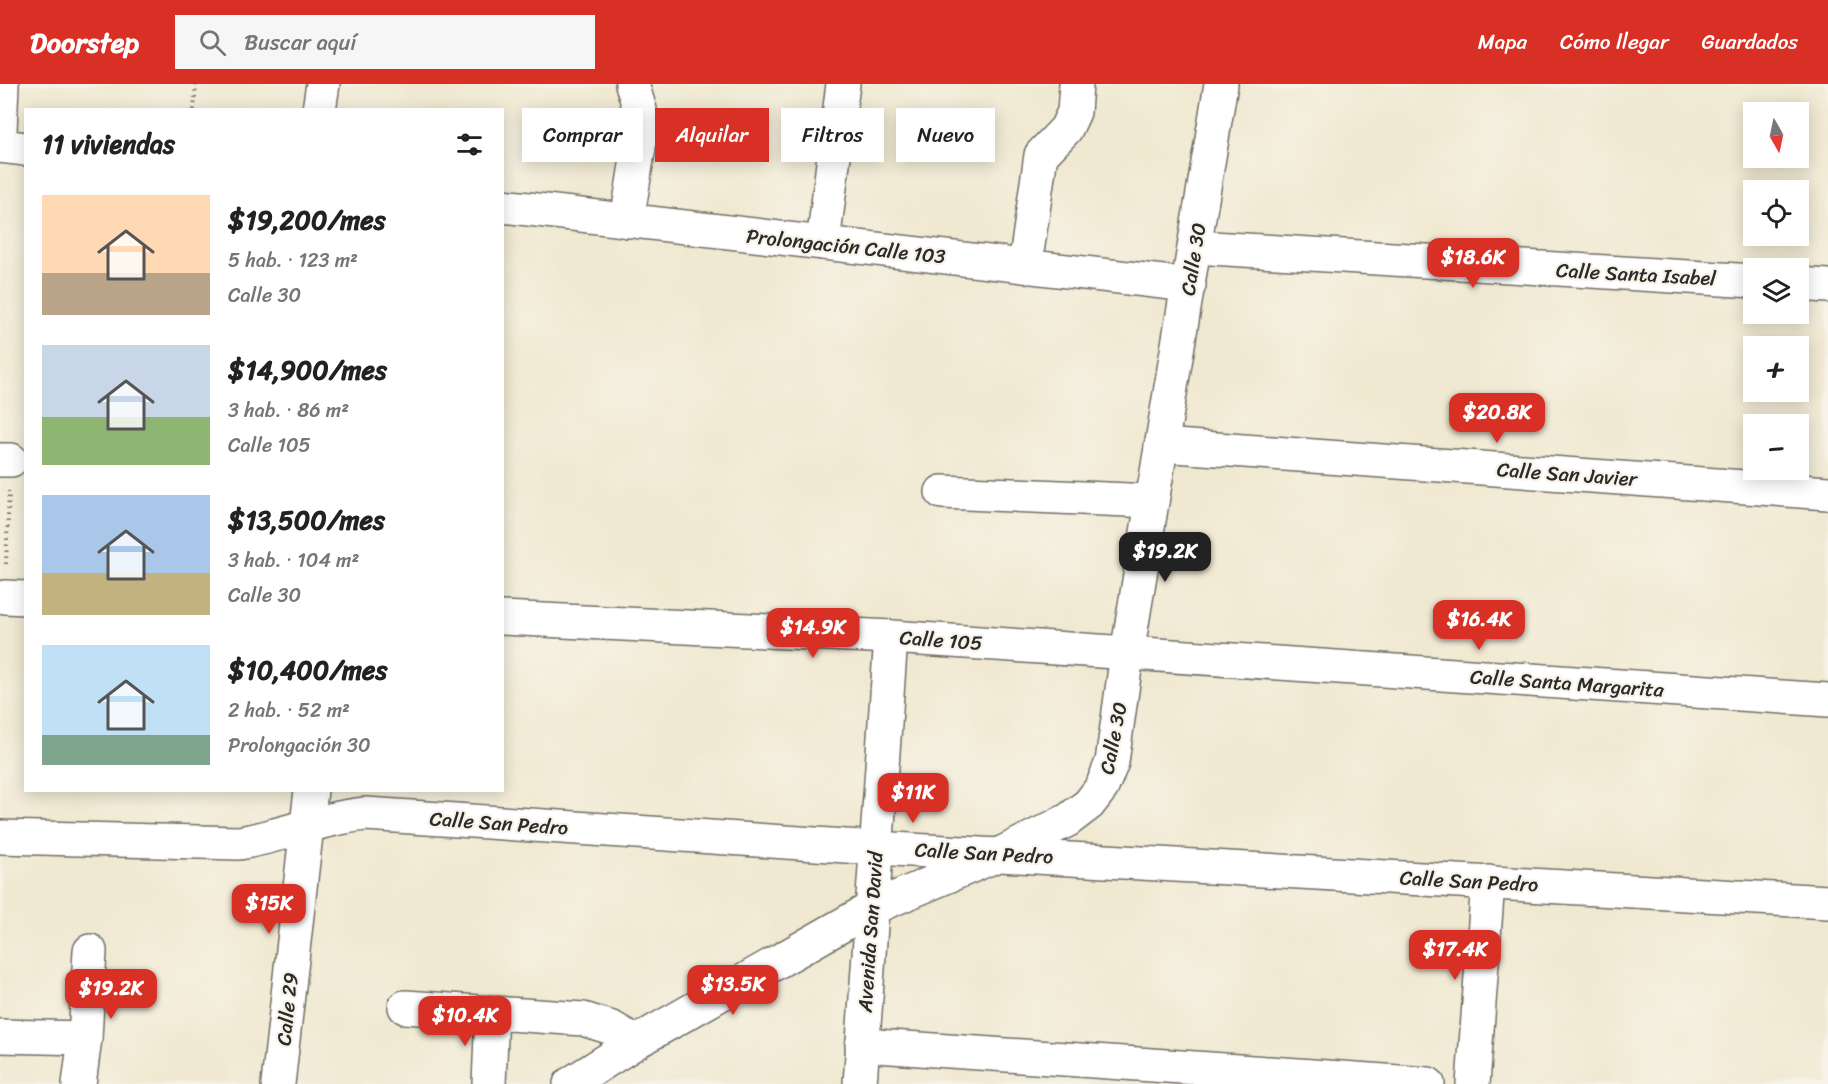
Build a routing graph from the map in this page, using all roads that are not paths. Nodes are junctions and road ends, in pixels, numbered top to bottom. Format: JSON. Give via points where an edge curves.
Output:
{"nodes":[{"id":1,"x":2,"y":84,"type":"edge"},
{"id":2,"x":323,"y":84,"type":"edge"},
{"id":3,"x":632,"y":84,"type":"edge"},
{"id":4,"x":843,"y":84,"type":"edge"},
{"id":5,"x":1076,"y":84,"type":"edge"},
{"id":6,"x":1221,"y":84,"type":"edge"},
{"id":7,"x":319,"y":108,"type":"edge"},
{"id":8,"x":0,"y":132,"type":"edge"},
{"id":9,"x":0,"y":146,"type":"edge"},
{"id":10,"x":24,"y":149,"type":"edge"},
{"id":11,"x":504,"y":206,"type":"edge"},
{"id":12,"x":627,"y":221,"type":"junction"},
{"id":13,"x":823,"y":243,"type":"junction"},
{"id":14,"x":1195,"y":247,"type":"junction"},
{"id":15,"x":1025,"y":266,"type":"junction"},
{"id":16,"x":1743,"y":280,"type":"edge"},
{"id":17,"x":1809,"y":284,"type":"edge"},
{"id":18,"x":1189,"y":285,"type":"junction"},
{"id":19,"x":1828,"y":285,"type":"edge"},
{"id":20,"x":1161,"y":445,"type":"junction"},
{"id":21,"x":942,"y":492,"type":"dead end"},
{"id":22,"x":1828,"y":493,"type":"edge"},
{"id":23,"x":1152,"y":501,"type":"junction"},
{"id":24,"x":504,"y":618,"type":"edge"},
{"id":25,"x":891,"y":637,"type":"junction"},
{"id":26,"x":1127,"y":654,"type":"junction"},
{"id":27,"x":1828,"y":700,"type":"edge"},
{"id":28,"x":311,"y":792,"type":"edge"},
{"id":29,"x":307,"y":826,"type":"junction"},
{"id":30,"x":0,"y":837,"type":"edge"},
{"id":31,"x":876,"y":848,"type":"junction"},
{"id":32,"x":1000,"y":854,"type":"junction"},
{"id":33,"x":1488,"y":882,"type":"junction"},
{"id":34,"x":1828,"y":902,"type":"edge"},
{"id":35,"x":872,"y":908,"type":"junction"},
{"id":36,"x":90,"y":951,"type":"dead end"},
{"id":37,"x":405,"y":1007,"type":"dead end"},
{"id":38,"x":492,"y":1012,"type":"junction"},
{"id":39,"x":0,"y":1036,"type":"edge"},
{"id":40,"x":85,"y":1038,"type":"junction"},
{"id":41,"x":636,"y":1042,"type":"junction"},
{"id":42,"x":862,"y":1046,"type":"junction"},
{"id":43,"x":1070,"y":1072,"type":"edge"},
{"id":44,"x":1272,"y":1079,"type":"edge"},
{"id":45,"x":79,"y":1084,"type":"edge"},
{"id":46,"x":279,"y":1084,"type":"edge"},
{"id":47,"x":489,"y":1084,"type":"edge"},
{"id":48,"x":570,"y":1084,"type":"edge"},
{"id":49,"x":860,"y":1084,"type":"edge"},
{"id":50,"x":1428,"y":1084,"type":"edge"},
{"id":51,"x":1473,"y":1084,"type":"edge"}],
"edges":[{"from":1,"to":8,"type":"street"},
{"from":2,"to":7,"type":"street"},
{"from":3,"to":12,"type":"street","via":[[642,128]]},
{"from":4,"to":13,"type":"street"},
{"from":5,"to":15,"type":"street","via":[[1074,112],[1066,129],[1041,155]]},
{"from":6,"to":14,"type":"street","name":"Calle 30"},
{"from":9,"to":10,"type":"street"},
{"from":11,"to":12,"type":"street","name":"Prolongación Calle 103"},
{"from":12,"to":13,"type":"street","name":"Prolongación Calle 103"},
{"from":13,"to":15,"type":"street","name":"Prolongación Calle 103"},
{"from":14,"to":16,"type":"street","name":"Calle Santa Isabel"},
{"from":14,"to":18,"type":"street","name":"Calle 30"},
{"from":15,"to":18,"type":"street","name":"Prolongación Calle 103"},
{"from":17,"to":19,"type":"street"},
{"from":18,"to":20,"type":"street","name":"Calle 30"},
{"from":20,"to":22,"type":"street","name":"Calle San Javier"},
{"from":20,"to":23,"type":"street","name":"Calle 30"},
{"from":21,"to":23,"type":"street"},
{"from":23,"to":26,"type":"street","name":"Calle 30"},
{"from":24,"to":25,"type":"street","name":"Calle 105"},
{"from":25,"to":26,"type":"street","name":"Calle 105"},
{"from":25,"to":31,"type":"street","name":"Avenida San David"},
{"from":26,"to":27,"type":"street","name":"Calle Santa Margarita"},
{"from":26,"to":32,"type":"street","name":"Calle 30","via":[[1112,762],[1102,787],[1089,804],[1068,820]]},
{"from":28,"to":29,"type":"street","name":"Calle 29"},
{"from":29,"to":30,"type":"street","name":"Calle San Pedro","via":[[239,843]]},
{"from":29,"to":31,"type":"street","name":"Calle San Pedro","via":[[366,814]]},
{"from":29,"to":46,"type":"street","name":"Calle 29"},
{"from":31,"to":32,"type":"street","name":"Calle San Pedro"},
{"from":31,"to":35,"type":"street","name":"Avenida San David"},
{"from":32,"to":33,"type":"street","name":"Calle San Pedro"},
{"from":32,"to":35,"type":"street","name":"Calle 30"},
{"from":33,"to":34,"type":"street","name":"Calle San Pedro"},
{"from":33,"to":51,"type":"street"},
{"from":35,"to":41,"type":"street","name":"Calle 30"},
{"from":35,"to":42,"type":"street","name":"Avenida San David"},
{"from":36,"to":40,"type":"street"},
{"from":37,"to":38,"type":"street"},
{"from":38,"to":41,"type":"street","via":[[583,1019],[612,1028]]},
{"from":38,"to":47,"type":"street"},
{"from":39,"to":40,"type":"street"},
{"from":40,"to":45,"type":"street"},
{"from":41,"to":48,"type":"street","name":"Calle 30"},
{"from":42,"to":43,"type":"street"},
{"from":42,"to":49,"type":"street","name":"Avenida San David"},
{"from":43,"to":44,"type":"street"},
{"from":44,"to":50,"type":"street"}]}
